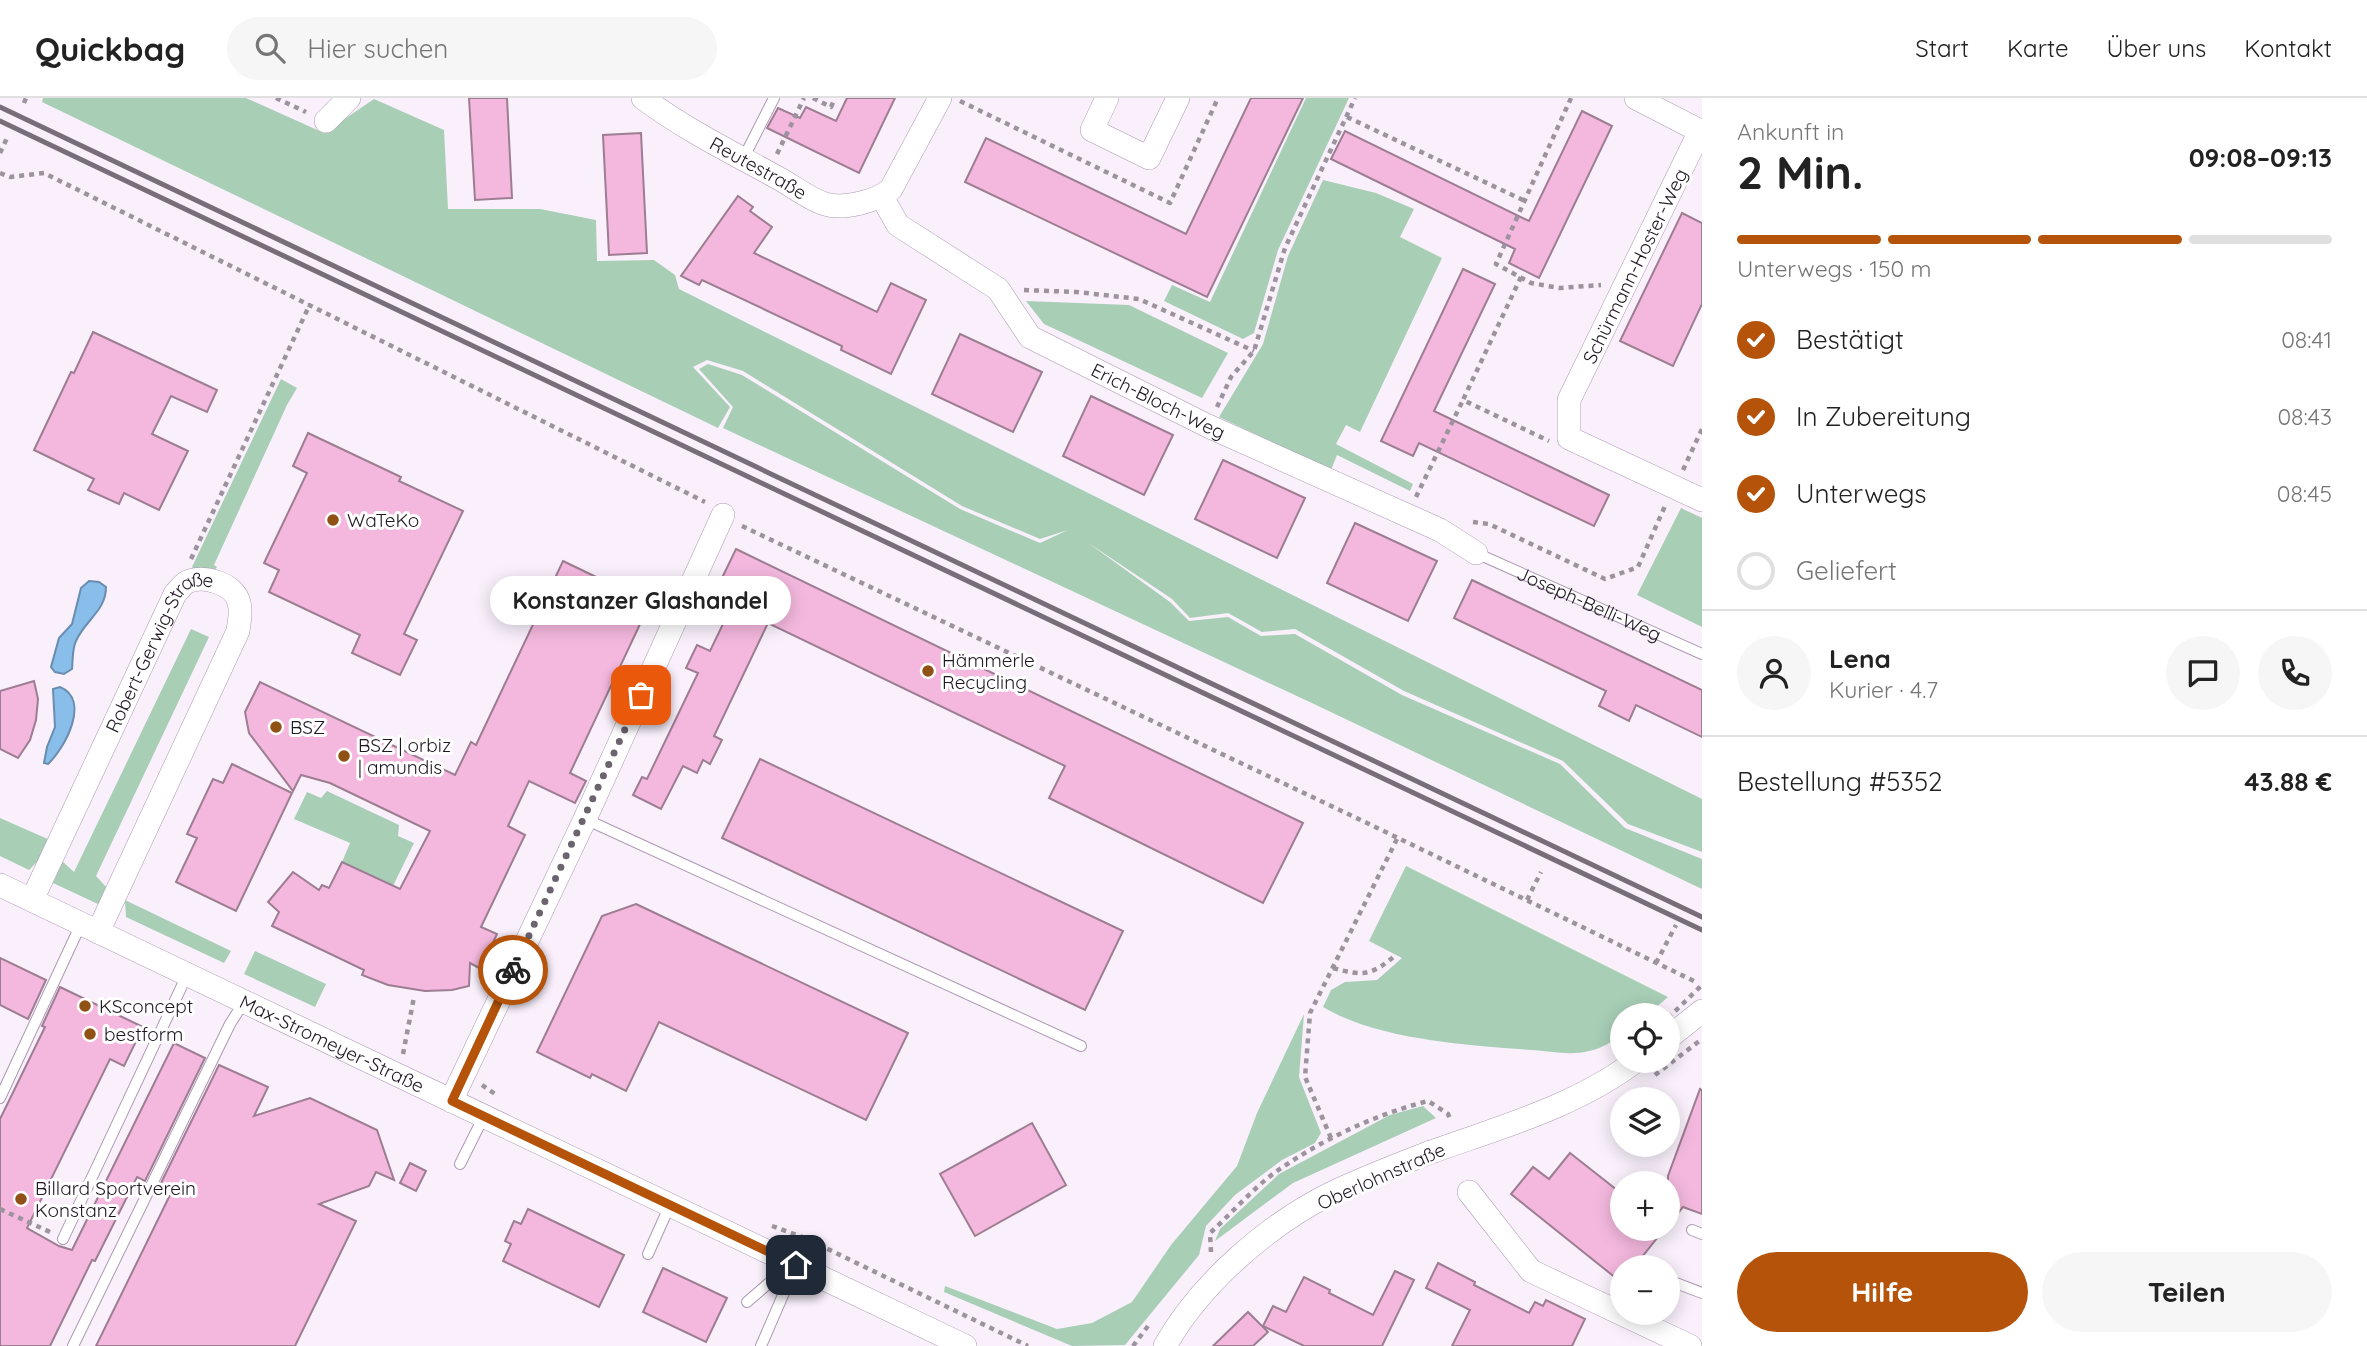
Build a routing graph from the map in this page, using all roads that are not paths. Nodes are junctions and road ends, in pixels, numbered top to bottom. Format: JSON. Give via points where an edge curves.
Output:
{"nodes":[{"id":1,"x":349,"y":98,"type":"edge"},
{"id":2,"x":643,"y":98,"type":"edge"},
{"id":3,"x":774,"y":98,"type":"edge"},
{"id":4,"x":940,"y":98,"type":"edge"},
{"id":5,"x":1107,"y":98,"type":"edge"},
{"id":6,"x":1178,"y":98,"type":"edge"},
{"id":7,"x":1636,"y":98,"type":"edge"},
{"id":8,"x":326,"y":121,"type":"road end"},
{"id":9,"x":1701,"y":132,"type":"edge"},
{"id":10,"x":743,"y":159,"type":"junction"},
{"id":11,"x":882,"y":197,"type":"junction"},
{"id":12,"x":1702,"y":500,"type":"edge"},
{"id":13,"x":723,"y":515,"type":"road end"},
{"id":14,"x":1476,"y":553,"type":"joint"},
{"id":15,"x":1702,"y":654,"type":"edge"},
{"id":16,"x":585,"y":819,"type":"junction"},
{"id":17,"x":0,"y":885,"type":"edge"},
{"id":18,"x":32,"y":901,"type":"junction"},
{"id":19,"x":90,"y":928,"type":"junction"},
{"id":20,"x":187,"y":975,"type":"junction"},
{"id":21,"x":244,"y":1002,"type":"junction"},
{"id":22,"x":1702,"y":1011,"type":"edge"},
{"id":23,"x":1680,"y":1028,"type":"edge"},
{"id":24,"x":1081,"y":1046,"type":"dead end"},
{"id":25,"x":1620,"y":1073,"type":"edge"},
{"id":26,"x":0,"y":1098,"type":"edge"},
{"id":27,"x":452,"y":1101,"type":"junction"},
{"id":28,"x":484,"y":1116,"type":"junction"},
{"id":29,"x":460,"y":1164,"type":"dead end"},
{"id":30,"x":1469,"y":1192,"type":"dead end"},
{"id":31,"x":670,"y":1205,"type":"junction"},
{"id":32,"x":63,"y":1239,"type":"road end"},
{"id":33,"x":648,"y":1254,"type":"dead end"},
{"id":34,"x":794,"y":1264,"type":"junction"},
{"id":35,"x":1680,"y":1285,"type":"edge"},
{"id":36,"x":1702,"y":1293,"type":"edge"},
{"id":37,"x":747,"y":1302,"type":"dead end"},
{"id":38,"x":955,"y":1344,"type":"edge"},
{"id":39,"x":73,"y":1346,"type":"edge"},
{"id":40,"x":761,"y":1346,"type":"edge"},
{"id":41,"x":1165,"y":1346,"type":"edge"},
{"id":42,"x":1690,"y":1346,"type":"edge"}],
"edges":[{"from":1,"to":8,"type":"street"},
{"from":2,"to":10,"type":"street","name":"Reutestraße"},
{"from":3,"to":10,"type":"lane"},
{"from":4,"to":11,"type":"street"},
{"from":5,"to":6,"type":"street","via":[[1092,130],[1149,158]]},
{"from":7,"to":9,"type":"street"},
{"from":9,"to":12,"type":"street","name":"Schürmann-Hoster-Weg","via":[[1569,400],[1569,438]]},
{"from":10,"to":11,"type":"street","name":"Reutestraße","via":[[827,205]]},
{"from":11,"to":14,"type":"street","name":"Erich-Bloch-Weg","via":[[898,225],[998,289],[1030,337],[1208,426],[1440,530]]},
{"from":13,"to":16,"type":"street"},
{"from":14,"to":15,"type":"lane","name":"Joseph-Belli-Weg"},
{"from":16,"to":24,"type":"lane"},
{"from":16,"to":27,"type":"street"},
{"from":17,"to":18,"type":"street","name":"Max-Stromeyer-Straße"},
{"from":18,"to":19,"type":"street","name":"Max-Stromeyer-Straße"},
{"from":18,"to":19,"type":"street","name":"Robert-Gerwig-Straße","via":[[175,594],[187,582],[215,581],[239,602],[238,631]]},
{"from":19,"to":20,"type":"street","name":"Max-Stromeyer-Straße"},
{"from":19,"to":26,"type":"lane"},
{"from":20,"to":21,"type":"street","name":"Max-Stromeyer-Straße"},
{"from":20,"to":32,"type":"lane"},
{"from":21,"to":27,"type":"street","name":"Max-Stromeyer-Straße"},
{"from":21,"to":39,"type":"lane"},
{"from":22,"to":23,"type":"street"},
{"from":25,"to":41,"type":"street","name":"Oberlohnstraße","bridge":true,"via":[[1552,1109],[1330,1194],[1241,1255],[1206,1288]]},
{"from":27,"to":28,"type":"street","name":"Max-Stromeyer-Straße"},
{"from":28,"to":29,"type":"lane"},
{"from":28,"to":31,"type":"street","name":"Max-Stromeyer-Straße"},
{"from":30,"to":42,"type":"street","via":[[1531,1272]]},
{"from":31,"to":33,"type":"lane"},
{"from":31,"to":34,"type":"street","name":"Max-Stromeyer-Straße"},
{"from":34,"to":37,"type":"lane"},
{"from":34,"to":38,"type":"street","name":"Max-Stromeyer-Straße"},
{"from":34,"to":40,"type":"lane"},
{"from":35,"to":36,"type":"lane"}]}
